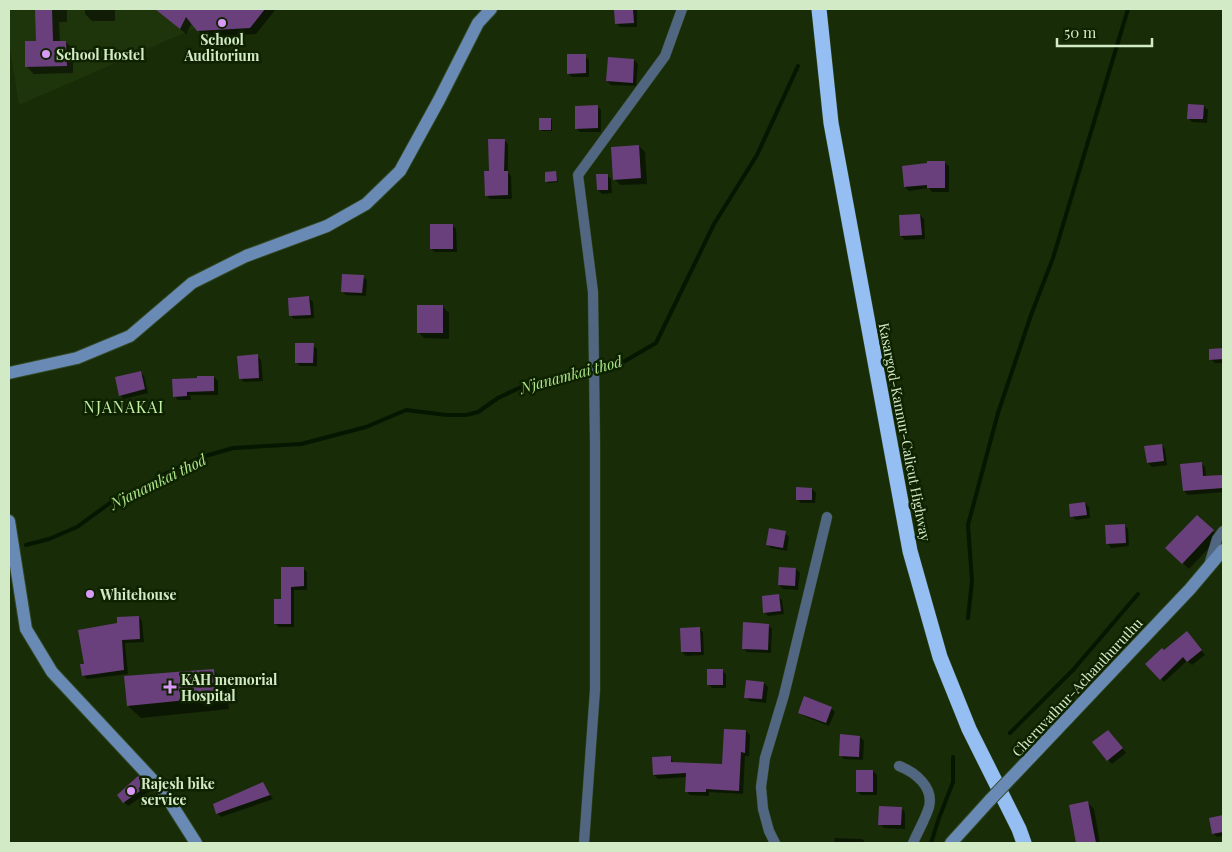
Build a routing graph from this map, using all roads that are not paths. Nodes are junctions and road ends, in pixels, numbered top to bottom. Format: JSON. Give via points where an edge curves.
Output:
{"nodes":[{"id":1,"x":491,"y":9,"type":"edge"},
{"id":2,"x":682,"y":9,"type":"edge"},
{"id":3,"x":819,"y":9,"type":"edge"},
{"id":4,"x":9,"y":373,"type":"edge"},
{"id":5,"x":827,"y":517,"type":"dead end"},
{"id":6,"x":9,"y":521,"type":"edge"},
{"id":7,"x":1223,"y":531,"type":"edge"},
{"id":8,"x":1223,"y":550,"type":"edge"},
{"id":9,"x":1223,"y":559,"type":"edge"},
{"id":10,"x":1208,"y":568,"type":"junction"},
{"id":11,"x":899,"y":766,"type":"dead end"},
{"id":12,"x":196,"y":843,"type":"edge"},
{"id":13,"x":584,"y":843,"type":"edge"},
{"id":14,"x":776,"y":843,"type":"edge"},
{"id":15,"x":913,"y":843,"type":"edge"},
{"id":16,"x":951,"y":843,"type":"edge"},
{"id":17,"x":1024,"y":843,"type":"edge"}],
"edges":[{"from":1,"to":4,"type":"main road","via":[[478,23],[400,171],[366,204],[327,226],[246,256],[192,283],[130,336],[77,358]]},
{"from":2,"to":13,"type":"street","via":[[665,56],[578,175],[593,292],[595,442],[595,690]]},
{"from":3,"to":17,"type":"highway","name":"Kasargod-Kannur-Calicut Highway","via":[[831,123],[910,551],[944,666],[969,729]]},
{"from":5,"to":14,"type":"street","via":[[760,787],[769,831]]},
{"from":6,"to":12,"type":"main road","via":[[26,629],[52,672],[163,791]]},
{"from":7,"to":10,"type":"street"},
{"from":8,"to":10,"type":"main road","name":"Cheruvathur-Achanthuruthu"},
{"from":9,"to":10,"type":"street"},
{"from":10,"to":16,"type":"main road","name":"Cheruvathur-Achanthuruthu","bridge":true},
{"from":11,"to":15,"type":"street","via":[[912,771],[928,792],[930,805]]}]}
